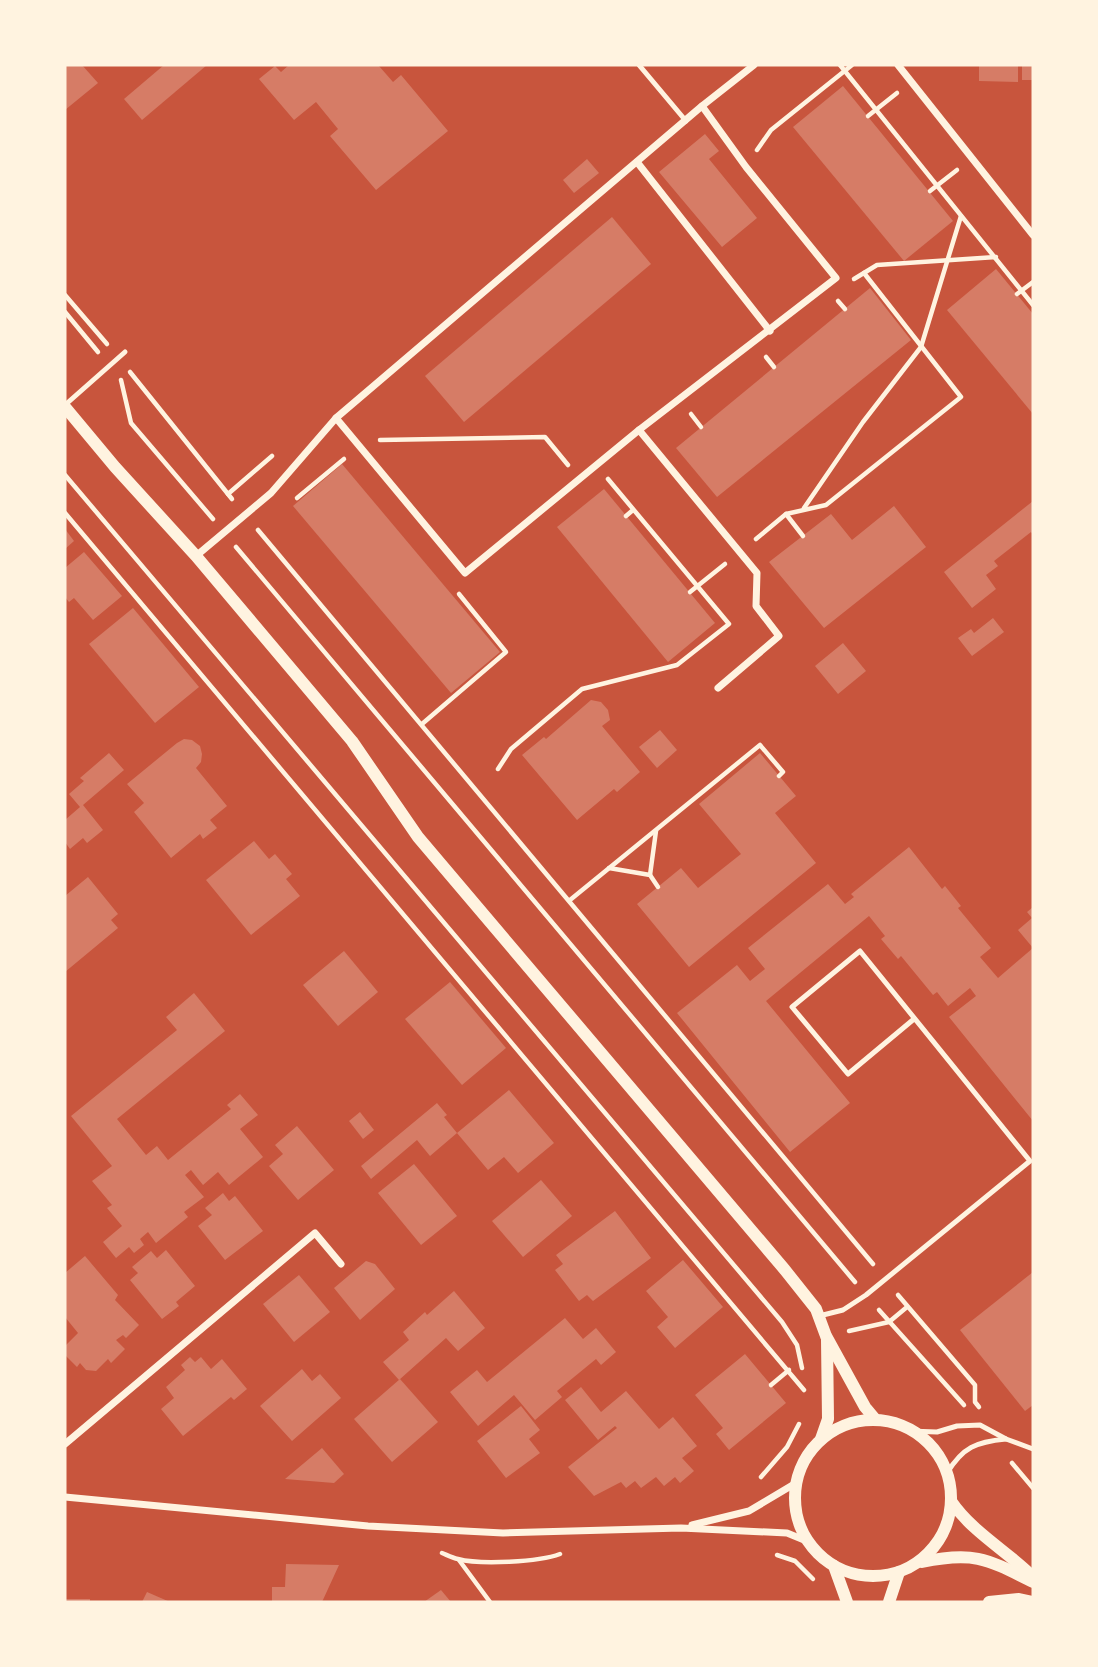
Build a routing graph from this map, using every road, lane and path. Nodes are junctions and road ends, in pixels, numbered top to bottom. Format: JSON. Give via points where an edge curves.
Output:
{"nodes":[{"id":1,"x":639,"y":65,"type":"edge"},
{"id":2,"x":754,"y":65,"type":"edge"},
{"id":3,"x":840,"y":65,"type":"edge"},
{"id":4,"x":852,"y":65,"type":"edge"},
{"id":5,"x":898,"y":65,"type":"edge"},
{"id":6,"x":844,"y":71,"type":"junction"},
{"id":7,"x":911,"y":82,"type":"junction"},
{"id":8,"x":702,"y":106,"type":"junction"},
{"id":9,"x":875,"y":110,"type":"junction"},
{"id":10,"x":868,"y":116,"type":"dead end"},
{"id":11,"x":686,"y":121,"type":"junction"},
{"id":12,"x":972,"y":159,"type":"junction"},
{"id":13,"x":637,"y":162,"type":"junction"},
{"id":14,"x":746,"y":167,"type":"junction"},
{"id":15,"x":936,"y":186,"type":"junction"},
{"id":16,"x":930,"y":191,"type":"dead end"},
{"id":17,"x":961,"y":216,"type":"junction"},
{"id":18,"x":1033,"y":235,"type":"edge"},
{"id":19,"x":864,"y":273,"type":"dead end"},
{"id":20,"x":1033,"y":282,"type":"edge"},
{"id":21,"x":1019,"y":292,"type":"junction"},
{"id":22,"x":65,"y":295,"type":"edge"},
{"id":23,"x":1033,"y":305,"type":"edge"},
{"id":24,"x":65,"y":312,"type":"edge"},
{"id":25,"x":770,"y":331,"type":"junction"},
{"id":26,"x":921,"y":347,"type":"junction"},
{"id":27,"x":125,"y":352,"type":"dead end"},
{"id":28,"x":118,"y":358,"type":"junction"},
{"id":29,"x":109,"y":366,"type":"junction"},
{"id":30,"x":65,"y":406,"type":"edge"},
{"id":31,"x":689,"y":411,"type":"dead end"},
{"id":32,"x":336,"y":418,"type":"junction"},
{"id":33,"x":701,"y":427,"type":"dead end"},
{"id":34,"x":639,"y":430,"type":"junction"},
{"id":35,"x":355,"y":440,"type":"junction"},
{"id":36,"x":65,"y":475,"type":"edge"},
{"id":37,"x":606,"y":476,"type":"dead end"},
{"id":38,"x":579,"y":480,"type":"junction"},
{"id":39,"x":804,"y":509,"type":"junction"},
{"id":40,"x":633,"y":510,"type":"junction"},
{"id":41,"x":65,"y":513,"type":"edge"},
{"id":42,"x":786,"y":514,"type":"junction"},
{"id":43,"x":245,"y":515,"type":"junction"},
{"id":44,"x":626,"y":516,"type":"dead end"},
{"id":45,"x":224,"y":532,"type":"junction"},
{"id":46,"x":803,"y":536,"type":"dead end"},
{"id":47,"x":740,"y":552,"type":"junction"},
{"id":48,"x":196,"y":555,"type":"junction"},
{"id":49,"x":696,"y":587,"type":"junction"},
{"id":50,"x":690,"y":592,"type":"dead end"},
{"id":51,"x":459,"y":594,"type":"dead end"},
{"id":52,"x":718,"y":688,"type":"dead end"},
{"id":53,"x":422,"y":724,"type":"junction"},
{"id":54,"x":498,"y":769,"type":"dead end"},
{"id":55,"x":779,"y":776,"type":"dead end"},
{"id":56,"x":656,"y":831,"type":"junction"},
{"id":57,"x":609,"y":868,"type":"junction"},
{"id":58,"x":650,"y":875,"type":"junction"},
{"id":59,"x":658,"y":887,"type":"dead end"},
{"id":60,"x":570,"y":900,"type":"junction"},
{"id":61,"x":914,"y":1019,"type":"junction"},
{"id":62,"x":341,"y":1264,"type":"dead end"},
{"id":63,"x":886,"y":1279,"type":"junction"},
{"id":64,"x":866,"y":1295,"type":"junction"},
{"id":65,"x":907,"y":1306,"type":"junction"},
{"id":66,"x":819,"y":1316,"type":"junction"},
{"id":67,"x":889,"y":1322,"type":"junction"},
{"id":68,"x":827,"y":1336,"type":"junction"},
{"id":69,"x":797,"y":1345,"type":"dead end"},
{"id":70,"x":789,"y":1370,"type":"junction"},
{"id":71,"x":771,"y":1385,"type":"dead end"},
{"id":72,"x":806,"y":1393,"type":"dead end"},
{"id":73,"x":875,"y":1419,"type":"junction"},
{"id":74,"x":980,"y":1425,"type":"junction"},
{"id":75,"x":909,"y":1431,"type":"junction"},
{"id":76,"x":1006,"y":1439,"type":"junction"},
{"id":77,"x":993,"y":1440,"type":"junction"},
{"id":78,"x":820,"y":1441,"type":"junction"},
{"id":79,"x":65,"y":1444,"type":"edge"},
{"id":80,"x":1033,"y":1449,"type":"edge"},
{"id":81,"x":947,"y":1473,"type":"junction"},
{"id":82,"x":796,"y":1483,"type":"junction"},
{"id":83,"x":1033,"y":1488,"type":"edge"},
{"id":84,"x":65,"y":1497,"type":"edge"},
{"id":85,"x":951,"y":1501,"type":"junction"},
{"id":86,"x":681,"y":1528,"type":"junction"},
{"id":87,"x":809,"y":1542,"type":"junction"},
{"id":88,"x":459,"y":1560,"type":"dead end"},
{"id":89,"x":922,"y":1562,"type":"junction"},
{"id":90,"x":834,"y":1566,"type":"junction"},
{"id":91,"x":899,"y":1572,"type":"junction"},
{"id":92,"x":1033,"y":1580,"type":"edge"},
{"id":93,"x":490,"y":1602,"type":"edge"},
{"id":94,"x":847,"y":1602,"type":"edge"},
{"id":95,"x":889,"y":1602,"type":"edge"},
{"id":96,"x":989,"y":1602,"type":"edge"},
{"id":97,"x":1033,"y":1602,"type":"edge"}],
"edges":[{"from":1,"to":11,"type":"lane"},
{"from":2,"to":8,"type":"street"},
{"from":3,"to":6,"type":"path"},
{"from":4,"to":6,"type":"path"},
{"from":5,"to":7,"type":"street"},
{"from":6,"to":9,"type":"path"},
{"from":6,"to":14,"type":"path","via":[[771,130]]},
{"from":7,"to":9,"type":"path"},
{"from":7,"to":12,"type":"street"},
{"from":8,"to":11,"type":"street"},
{"from":8,"to":14,"type":"street"},
{"from":9,"to":10,"type":"path"},
{"from":9,"to":15,"type":"path"},
{"from":11,"to":13,"type":"street"},
{"from":12,"to":15,"type":"path"},
{"from":12,"to":18,"type":"street"},
{"from":13,"to":25,"type":"street"},
{"from":13,"to":32,"type":"street"},
{"from":14,"to":25,"type":"street","via":[[836,278]]},
{"from":15,"to":16,"type":"path"},
{"from":15,"to":17,"type":"path"},
{"from":17,"to":21,"type":"path"},
{"from":17,"to":26,"type":"path"},
{"from":19,"to":26,"type":"path"},
{"from":20,"to":21,"type":"path"},
{"from":21,"to":23,"type":"path"},
{"from":22,"to":28,"type":"path"},
{"from":24,"to":29,"type":"path"},
{"from":25,"to":34,"type":"street"},
{"from":26,"to":39,"type":"path"},
{"from":26,"to":39,"type":"path","via":[[961,397],[826,505]]},
{"from":27,"to":28,"type":"lane"},
{"from":28,"to":29,"type":"lane"},
{"from":28,"to":43,"type":"path"},
{"from":29,"to":30,"type":"lane"},
{"from":29,"to":45,"type":"path","via":[[121,380],[131,423]]},
{"from":30,"to":48,"type":"street"},
{"from":31,"to":33,"type":"path"},
{"from":32,"to":35,"type":"street"},
{"from":32,"to":43,"type":"street","via":[[271,493]]},
{"from":34,"to":38,"type":"street"},
{"from":34,"to":47,"type":"street"},
{"from":35,"to":38,"type":"path","via":[[545,437]]},
{"from":35,"to":38,"type":"street","via":[[465,573]]},
{"from":36,"to":69,"type":"path"},
{"from":37,"to":40,"type":"path"},
{"from":39,"to":42,"type":"path"},
{"from":40,"to":44,"type":"path"},
{"from":40,"to":49,"type":"path"},
{"from":41,"to":70,"type":"path"},
{"from":42,"to":46,"type":"path"},
{"from":42,"to":47,"type":"path"},
{"from":43,"to":45,"type":"street"},
{"from":43,"to":53,"type":"path"},
{"from":45,"to":48,"type":"street"},
{"from":45,"to":64,"type":"path"},
{"from":47,"to":49,"type":"path"},
{"from":47,"to":52,"type":"street","via":[[757,573],[756,607],[779,636]]},
{"from":48,"to":66,"type":"street","via":[[352,741],[418,837]]},
{"from":49,"to":50,"type":"path"},
{"from":49,"to":54,"type":"path","via":[[729,624],[677,665],[582,689],[511,749]]},
{"from":51,"to":53,"type":"path","via":[[506,652]]},
{"from":53,"to":60,"type":"path"},
{"from":55,"to":56,"type":"path","via":[[783,772],[760,745]]},
{"from":56,"to":57,"type":"path"},
{"from":56,"to":58,"type":"path"},
{"from":57,"to":58,"type":"path"},
{"from":57,"to":60,"type":"path"},
{"from":58,"to":59,"type":"path"},
{"from":60,"to":63,"type":"path"},
{"from":61,"to":61,"type":"lane","via":[[860,951],[792,1007],[848,1074]]},
{"from":61,"to":63,"type":"lane","via":[[1030,1161]]},
{"from":62,"to":79,"type":"street","via":[[315,1233]]},
{"from":63,"to":64,"type":"lane"},
{"from":63,"to":65,"type":"path"},
{"from":64,"to":66,"type":"lane","via":[[843,1310]]},
{"from":64,"to":67,"type":"path"},
{"from":65,"to":67,"type":"path"},
{"from":65,"to":76,"type":"path","via":[[975,1385],[975,1402]]},
{"from":66,"to":68,"type":"street"},
{"from":67,"to":74,"type":"path"},
{"from":68,"to":73,"type":"street"},
{"from":68,"to":78,"type":"street","via":[[828,1419]]},
{"from":70,"to":71,"type":"path"},
{"from":70,"to":72,"type":"path"},
{"from":73,"to":75,"type":"street"},
{"from":73,"to":78,"type":"street","via":[[852,1422]]},
{"from":74,"to":75,"type":"lane"},
{"from":74,"to":76,"type":"lane"},
{"from":75,"to":81,"type":"street","via":[[929,1445]]},
{"from":76,"to":77,"type":"lane"},
{"from":76,"to":80,"type":"lane"},
{"from":77,"to":81,"type":"lane","via":[[966,1448]]},
{"from":77,"to":83,"type":"path"},
{"from":78,"to":82,"type":"street","via":[[809,1453]]},
{"from":81,"to":85,"type":"street"},
{"from":82,"to":86,"type":"street","via":[[749,1511]]},
{"from":82,"to":87,"type":"street","via":[[799,1517]]},
{"from":84,"to":86,"type":"street","via":[[368,1526],[503,1533]]},
{"from":85,"to":89,"type":"street","via":[[944,1534]]},
{"from":85,"to":92,"type":"street","via":[[962,1517]]},
{"from":86,"to":87,"type":"street","via":[[787,1533]]},
{"from":87,"to":90,"type":"street"},
{"from":88,"to":93,"type":"path"},
{"from":89,"to":91,"type":"street"},
{"from":89,"to":92,"type":"street","via":[[951,1556],[978,1558]]},
{"from":90,"to":91,"type":"street","via":[[865,1575]]},
{"from":90,"to":94,"type":"street"},
{"from":91,"to":95,"type":"street"},
{"from":96,"to":97,"type":"street"}]}
